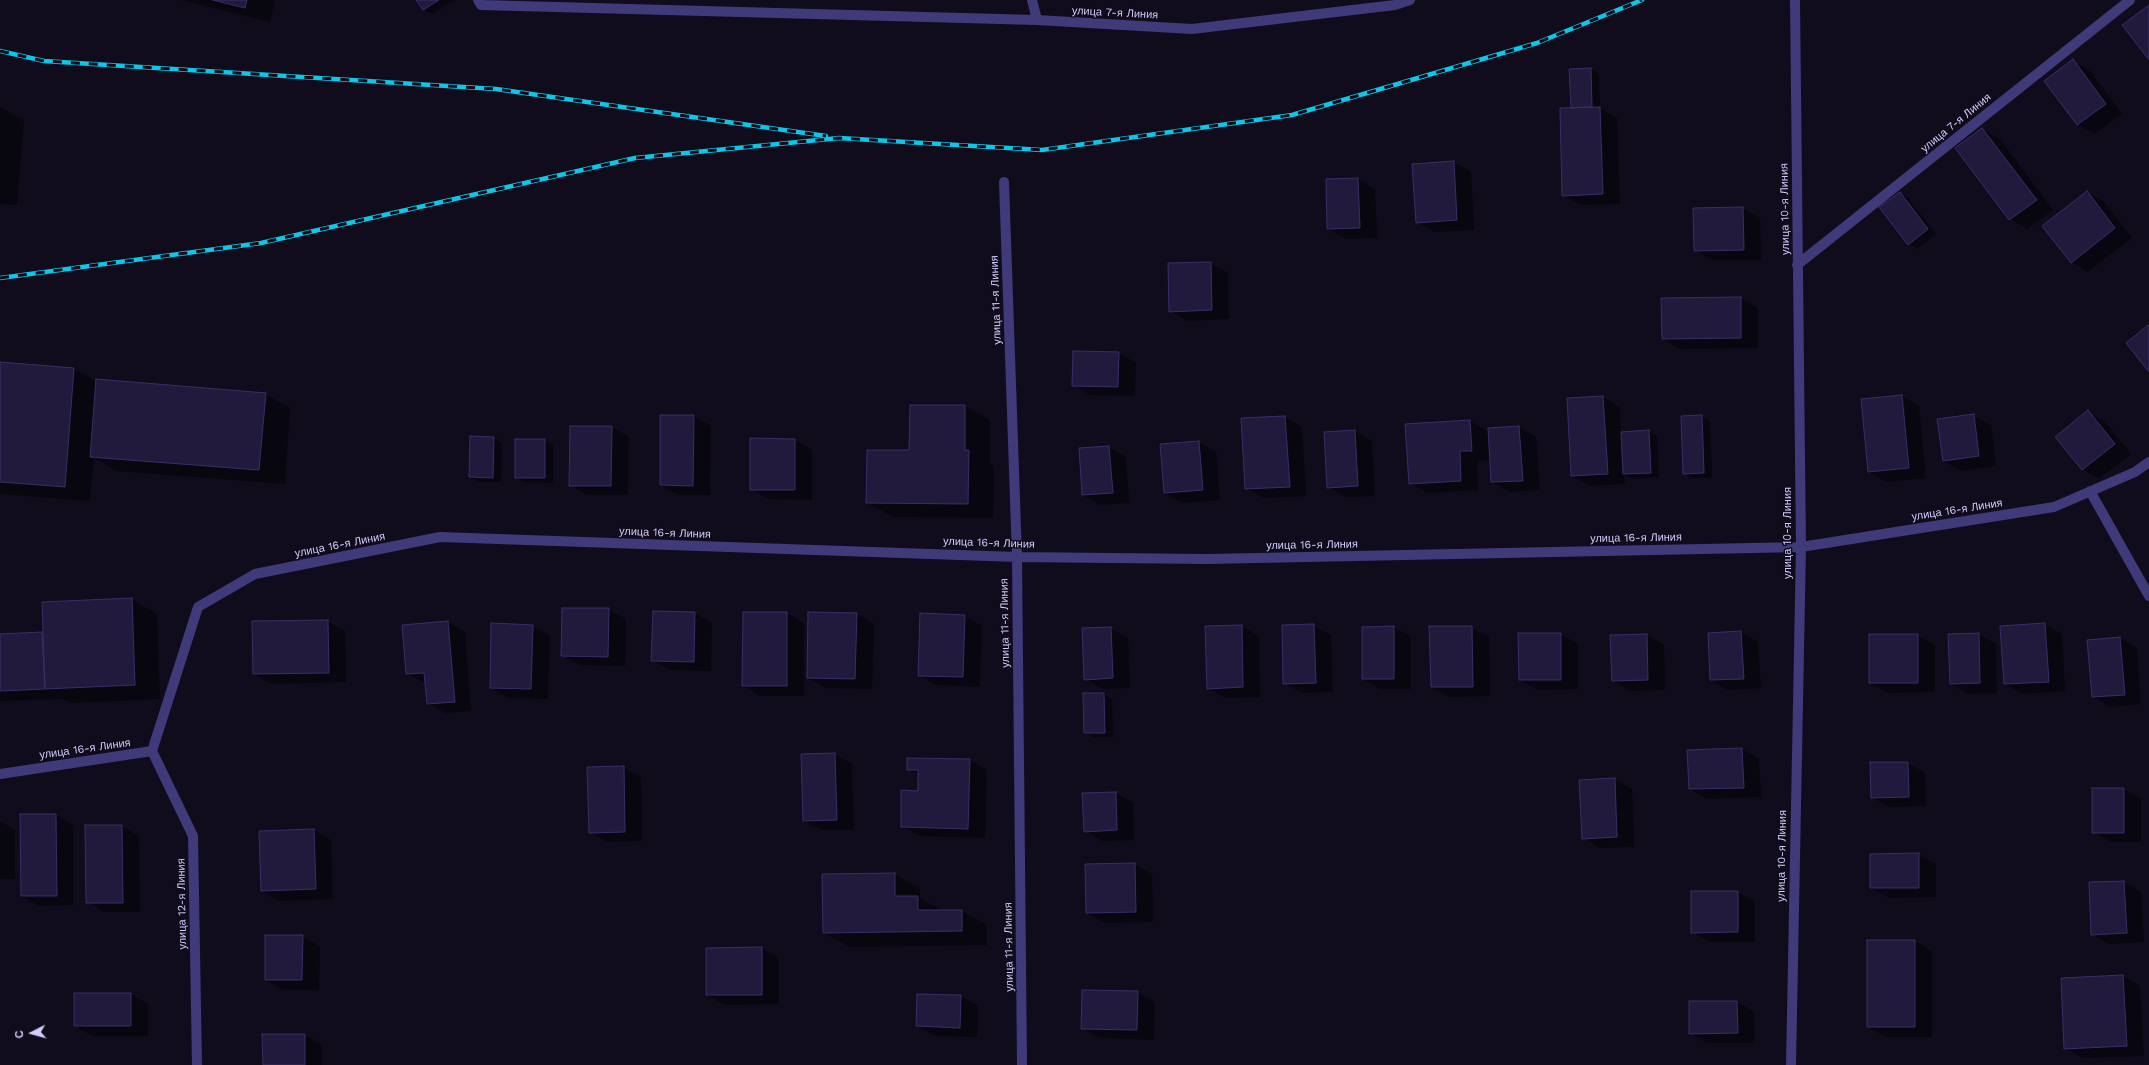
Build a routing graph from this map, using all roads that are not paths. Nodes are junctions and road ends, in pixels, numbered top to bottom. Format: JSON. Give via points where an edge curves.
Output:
{"nodes":[{"id":1,"x":1032,"y":0,"type":"edge"},
{"id":2,"x":1410,"y":0,"type":"edge"},
{"id":3,"x":1795,"y":0,"type":"edge"},
{"id":4,"x":2130,"y":0,"type":"edge"},
{"id":5,"x":480,"y":3,"type":"edge"},
{"id":6,"x":1037,"y":20,"type":"junction"},
{"id":7,"x":1004,"y":182,"type":"dead end"},
{"id":8,"x":1798,"y":265,"type":"junction"},
{"id":9,"x":2149,"y":462,"type":"edge"},
{"id":10,"x":2090,"y":491,"type":"junction"},
{"id":11,"x":1801,"y":547,"type":"junction"},
{"id":12,"x":1017,"y":556,"type":"junction"},
{"id":13,"x":2149,"y":596,"type":"edge"},
{"id":14,"x":152,"y":751,"type":"junction"},
{"id":15,"x":0,"y":774,"type":"edge"},
{"id":16,"x":197,"y":1065,"type":"edge"},
{"id":17,"x":1022,"y":1065,"type":"edge"},
{"id":18,"x":1791,"y":1065,"type":"edge"}],
"edges":[{"from":1,"to":6,"type":"street"},
{"from":2,"to":6,"type":"street","name":"улица 7-я Линия","via":[[1395,5],[1192,29]]},
{"from":3,"to":8,"type":"street","name":"улица 10-я Линия"},
{"from":4,"to":8,"type":"street","name":"улица 7-я Линия"},
{"from":5,"to":6,"type":"street","name":"улица 7-я Линия"},
{"from":7,"to":12,"type":"street","name":"улица 11-я Линия"},
{"from":8,"to":11,"type":"street","name":"улица 10-я Линия"},
{"from":9,"to":10,"type":"street","name":"улица 16-я Линия","via":[[2135,472]]},
{"from":10,"to":11,"type":"street","name":"улица 16-я Линия","via":[[2054,507]]},
{"from":10,"to":13,"type":"street"},
{"from":11,"to":12,"type":"street","name":"улица 16-я Линия","via":[[1207,559]]},
{"from":11,"to":18,"type":"street","name":"улица 10-я Линия"},
{"from":12,"to":14,"type":"street","name":"улица 16-я Линия","via":[[440,537],[255,574],[198,607]]},
{"from":12,"to":17,"type":"street","name":"улица 11-я Линия"},
{"from":14,"to":15,"type":"street","name":"улица 16-я Линия"},
{"from":14,"to":16,"type":"street","name":"улица 12-я Линия","via":[[192,836]]}]}
